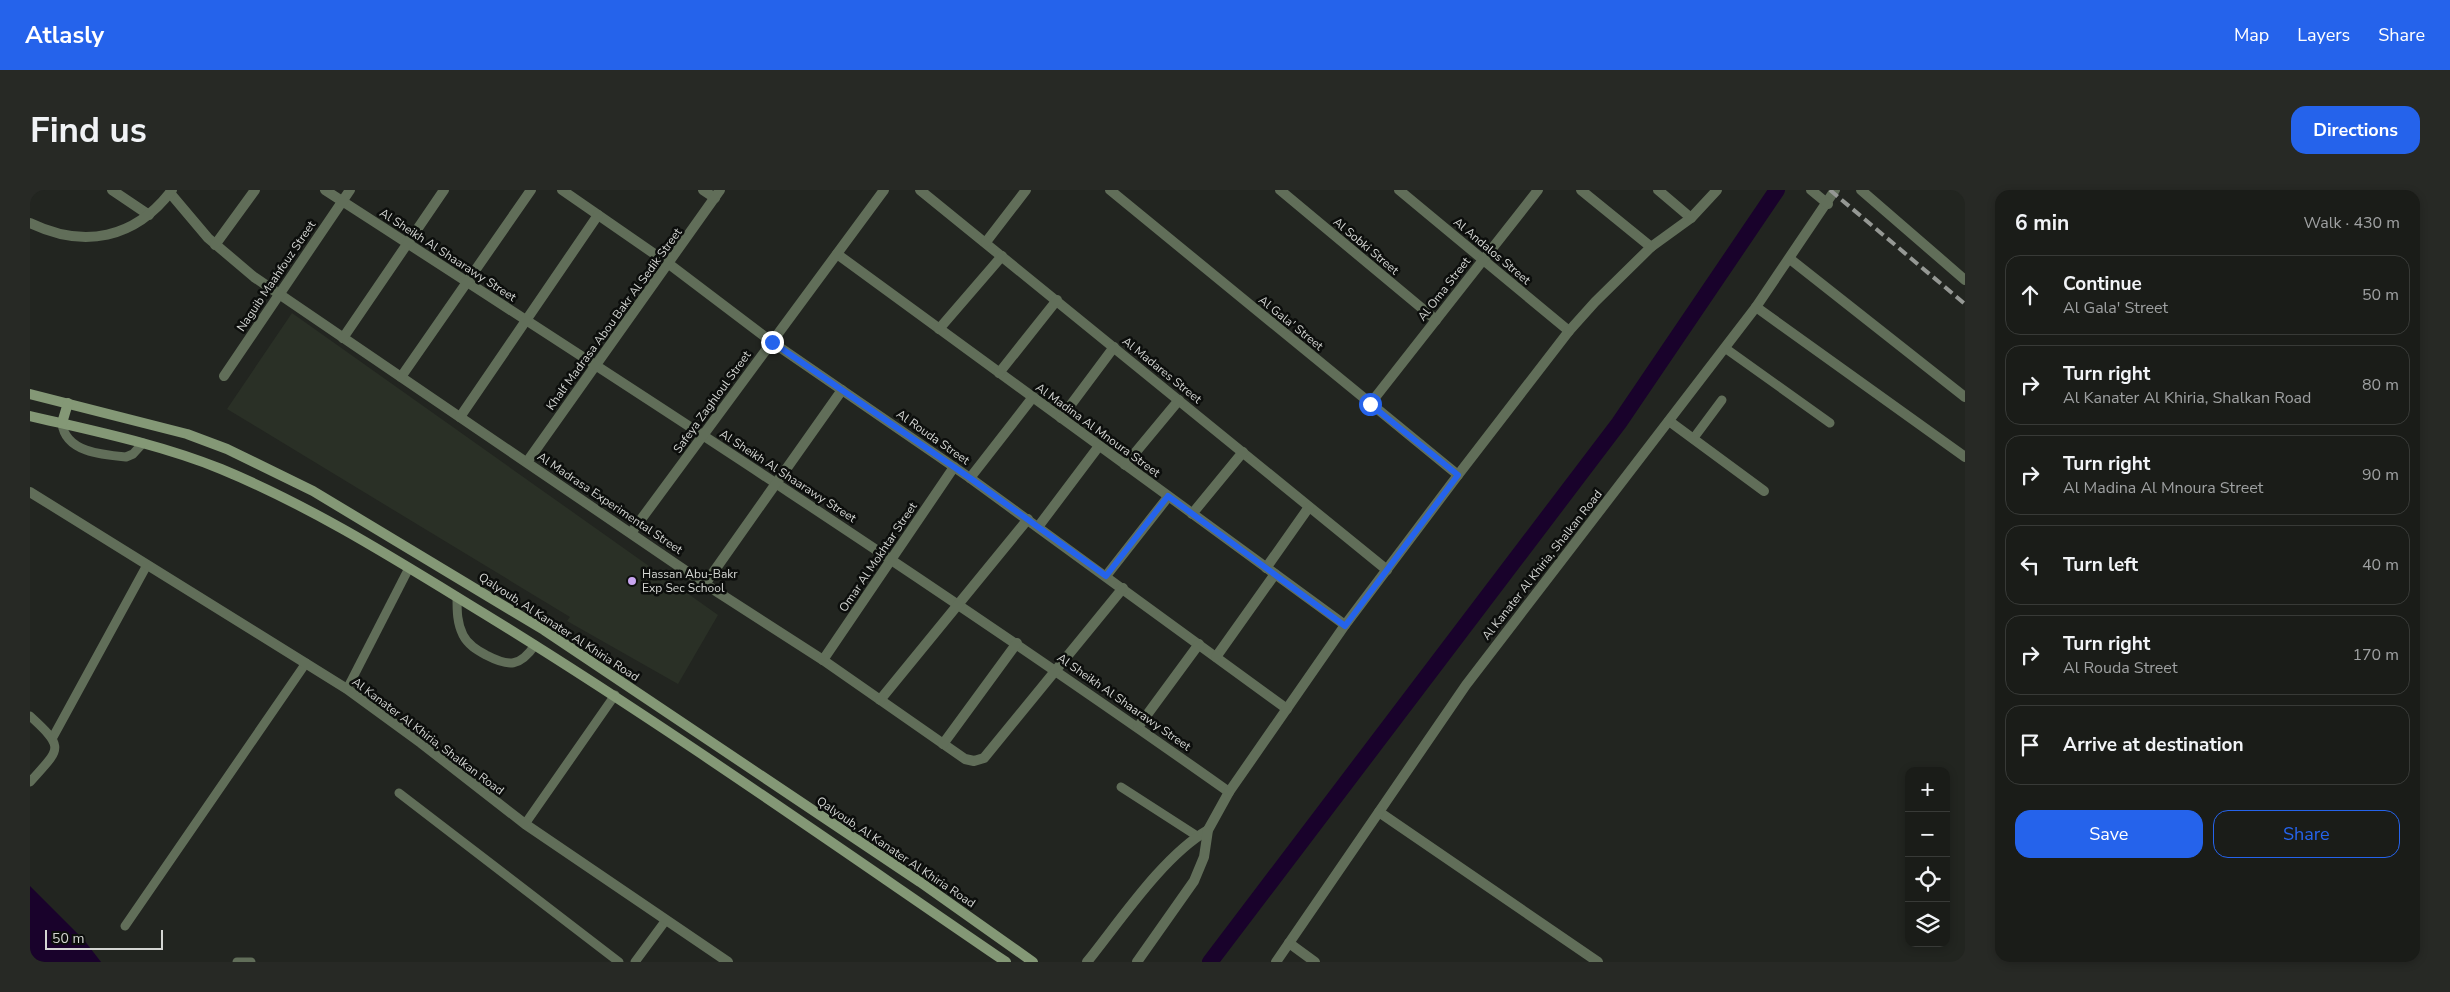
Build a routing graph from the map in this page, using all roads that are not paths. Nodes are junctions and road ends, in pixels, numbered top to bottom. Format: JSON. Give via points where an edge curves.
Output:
{"nodes":[{"id":1,"x":112,"y":190,"type":"edge"},
{"id":2,"x":255,"y":190,"type":"edge"},
{"id":3,"x":325,"y":190,"type":"edge"},
{"id":4,"x":350,"y":190,"type":"edge"},
{"id":5,"x":444,"y":190,"type":"edge"},
{"id":6,"x":531,"y":190,"type":"edge"},
{"id":7,"x":562,"y":190,"type":"edge"},
{"id":8,"x":703,"y":190,"type":"edge"},
{"id":9,"x":884,"y":190,"type":"edge"},
{"id":10,"x":920,"y":190,"type":"edge"},
{"id":11,"x":1026,"y":190,"type":"edge"},
{"id":12,"x":1110,"y":190,"type":"edge"},
{"id":13,"x":1280,"y":190,"type":"edge"},
{"id":14,"x":1399,"y":190,"type":"edge"},
{"id":15,"x":1538,"y":190,"type":"edge"},
{"id":16,"x":1581,"y":190,"type":"edge"},
{"id":17,"x":1658,"y":190,"type":"edge"},
{"id":18,"x":1717,"y":190,"type":"edge"},
{"id":19,"x":1811,"y":190,"type":"edge"},
{"id":20,"x":1836,"y":190,"type":"edge"},
{"id":21,"x":1861,"y":190,"type":"edge"},
{"id":22,"x":171,"y":191,"type":"edge"},
{"id":23,"x":718,"y":194,"type":"edge"},
{"id":24,"x":342,"y":201,"type":"junction"},
{"id":25,"x":1828,"y":204,"type":"junction"},
{"id":26,"x":149,"y":215,"type":"junction"},
{"id":27,"x":598,"y":215,"type":"junction"},
{"id":28,"x":1691,"y":218,"type":"junction"},
{"id":29,"x":30,"y":223,"type":"edge"},
{"id":30,"x":986,"y":242,"type":"junction"},
{"id":31,"x":408,"y":243,"type":"junction"},
{"id":32,"x":215,"y":245,"type":"junction"},
{"id":33,"x":1651,"y":247,"type":"junction"},
{"id":34,"x":837,"y":254,"type":"junction"},
{"id":35,"x":1002,"y":256,"type":"junction"},
{"id":36,"x":1483,"y":260,"type":"junction"},
{"id":37,"x":1790,"y":260,"type":"junction"},
{"id":38,"x":669,"y":264,"type":"junction"},
{"id":39,"x":1965,"y":280,"type":"edge"},
{"id":40,"x":467,"y":282,"type":"junction"},
{"id":41,"x":279,"y":294,"type":"junction"},
{"id":42,"x":1057,"y":300,"type":"junction"},
{"id":43,"x":1756,"y":307,"type":"junction"},
{"id":44,"x":526,"y":320,"type":"junction"},
{"id":45,"x":1436,"y":320,"type":"junction"},
{"id":46,"x":939,"y":329,"type":"junction"},
{"id":47,"x":1569,"y":331,"type":"junction"},
{"id":48,"x":343,"y":338,"type":"junction"},
{"id":49,"x":772,"y":342,"type":"junction"},
{"id":50,"x":1114,"y":347,"type":"junction"},
{"id":51,"x":1725,"y":348,"type":"junction"},
{"id":52,"x":596,"y":365,"type":"junction"},
{"id":53,"x":999,"y":373,"type":"junction"},
{"id":54,"x":224,"y":376,"type":"dead end"},
{"id":55,"x":401,"y":377,"type":"junction"},
{"id":56,"x":842,"y":390,"type":"junction"},
{"id":57,"x":30,"y":394,"type":"edge"},
{"id":58,"x":1033,"y":397,"type":"junction"},
{"id":59,"x":1965,"y":397,"type":"edge"},
{"id":60,"x":1179,"y":400,"type":"junction"},
{"id":61,"x":1722,"y":400,"type":"dead end"},
{"id":62,"x":68,"y":404,"type":"junction"},
{"id":63,"x":1370,"y":404,"type":"junction"},
{"id":64,"x":30,"y":416,"type":"edge"},
{"id":65,"x":460,"y":418,"type":"junction"},
{"id":66,"x":1061,"y":418,"type":"junction"},
{"id":67,"x":1669,"y":421,"type":"junction"},
{"id":68,"x":1830,"y":423,"type":"dead end"},
{"id":69,"x":62,"y":424,"type":"junction"},
{"id":70,"x":703,"y":435,"type":"junction"},
{"id":71,"x":1693,"y":439,"type":"junction"},
{"id":72,"x":144,"y":443,"type":"junction"},
{"id":73,"x":1099,"y":446,"type":"junction"},
{"id":74,"x":1243,"y":452,"type":"junction"},
{"id":75,"x":1965,"y":457,"type":"edge"},
{"id":76,"x":527,"y":462,"type":"junction"},
{"id":77,"x":1125,"y":465,"type":"junction"},
{"id":78,"x":954,"y":467,"type":"junction"},
{"id":79,"x":1458,"y":475,"type":"junction"},
{"id":80,"x":970,"y":478,"type":"junction"},
{"id":81,"x":776,"y":483,"type":"junction"},
{"id":82,"x":1764,"y":491,"type":"dead end"},
{"id":83,"x":30,"y":492,"type":"edge"},
{"id":84,"x":1168,"y":496,"type":"junction"},
{"id":85,"x":1310,"y":506,"type":"junction"},
{"id":86,"x":1192,"y":514,"type":"junction"},
{"id":87,"x":1028,"y":519,"type":"junction"},
{"id":88,"x":1038,"y":527,"type":"junction"},
{"id":89,"x":631,"y":533,"type":"junction"},
{"id":90,"x":417,"y":552,"type":"junction"},
{"id":91,"x":892,"y":559,"type":"junction"},
{"id":92,"x":147,"y":565,"type":"junction"},
{"id":93,"x":409,"y":568,"type":"junction"},
{"id":94,"x":1266,"y":568,"type":"junction"},
{"id":95,"x":1387,"y":570,"type":"junction"},
{"id":96,"x":1275,"y":574,"type":"junction"},
{"id":97,"x":1106,"y":576,"type":"junction"},
{"id":98,"x":705,"y":584,"type":"junction"},
{"id":99,"x":1123,"y":588,"type":"junction"},
{"id":100,"x":457,"y":597,"type":"junction"},
{"id":101,"x":959,"y":604,"type":"junction"},
{"id":102,"x":1345,"y":626,"type":"junction"},
{"id":103,"x":544,"y":630,"type":"junction"},
{"id":104,"x":1017,"y":643,"type":"junction"},
{"id":105,"x":1199,"y":644,"type":"junction"},
{"id":106,"x":535,"y":645,"type":"junction"},
{"id":107,"x":1216,"y":656,"type":"junction"},
{"id":108,"x":823,"y":660,"type":"junction"},
{"id":109,"x":306,"y":663,"type":"junction"},
{"id":110,"x":1056,"y":670,"type":"junction"},
{"id":111,"x":347,"y":689,"type":"junction"},
{"id":112,"x":615,"y":695,"type":"junction"},
{"id":113,"x":880,"y":700,"type":"junction"},
{"id":114,"x":1287,"y":709,"type":"junction"},
{"id":115,"x":30,"y":716,"type":"edge"},
{"id":116,"x":1138,"y":728,"type":"junction"},
{"id":117,"x":53,"y":737,"type":"junction"},
{"id":118,"x":942,"y":744,"type":"junction"},
{"id":119,"x":30,"y":782,"type":"edge"},
{"id":120,"x":1121,"y":787,"type":"dead end"},
{"id":121,"x":1230,"y":792,"type":"junction"},
{"id":122,"x":399,"y":793,"type":"dead end"},
{"id":123,"x":1379,"y":812,"type":"junction"},
{"id":124,"x":526,"y":824,"type":"junction"},
{"id":125,"x":1208,"y":830,"type":"junction"},
{"id":126,"x":1197,"y":836,"type":"junction"},
{"id":127,"x":666,"y":920,"type":"junction"},
{"id":128,"x":125,"y":926,"type":"dead end"},
{"id":129,"x":1289,"y":943,"type":"junction"},
{"id":130,"x":237,"y":962,"type":"edge"},
{"id":131,"x":251,"y":962,"type":"edge"},
{"id":132,"x":619,"y":962,"type":"edge"},
{"id":133,"x":635,"y":962,"type":"edge"},
{"id":134,"x":728,"y":962,"type":"edge"},
{"id":135,"x":1006,"y":962,"type":"edge"},
{"id":136,"x":1034,"y":962,"type":"edge"},
{"id":137,"x":1087,"y":962,"type":"edge"},
{"id":138,"x":1136,"y":962,"type":"edge"},
{"id":139,"x":1276,"y":962,"type":"edge"},
{"id":140,"x":1315,"y":962,"type":"edge"},
{"id":141,"x":1598,"y":962,"type":"edge"}],
"edges":[{"from":1,"to":26,"type":"street"},
{"from":2,"to":32,"type":"street"},
{"from":3,"to":24,"type":"street","name":"Al Sheikh Al Shaarawy Street"},
{"from":4,"to":24,"type":"street","name":"Naguib Maahfouz Street"},
{"from":5,"to":31,"type":"street"},
{"from":6,"to":40,"type":"street"},
{"from":7,"to":27,"type":"street","name":"Al Rouda Street"},
{"from":8,"to":23,"type":"street"},
{"from":9,"to":34,"type":"street","name":"Safeya Zaghloul Street"},
{"from":10,"to":30,"type":"street","name":"Al Madares Street"},
{"from":11,"to":30,"type":"street"},
{"from":12,"to":63,"type":"street","name":"Al Gala' Street"},
{"from":13,"to":45,"type":"street","name":"Al Sobki Street"},
{"from":14,"to":36,"type":"street","name":"Al Andalos Street"},
{"from":15,"to":36,"type":"street","name":"Al Oma Street"},
{"from":16,"to":33,"type":"street"},
{"from":17,"to":28,"type":"street"},
{"from":18,"to":28,"type":"street"},
{"from":19,"to":25,"type":"street"},
{"from":20,"to":25,"type":"street","name":"Al Kanater Al Khiria, Shalkan Road"},
{"from":21,"to":39,"type":"street"},
{"from":22,"to":26,"type":"street"},
{"from":22,"to":32,"type":"street","name":"Al Madrasa Experimental Street"},
{"from":23,"to":38,"type":"street","name":"Khalf Madrasa Abou Bakr Al Sedik Street"},
{"from":24,"to":31,"type":"street","name":"Al Sheikh Al Shaarawy Street"},
{"from":24,"to":41,"type":"street","name":"Naguib Maahfouz Street"},
{"from":25,"to":37,"type":"street","name":"Al Kanater Al Khiria, Shalkan Road"},
{"from":26,"to":29,"type":"street","via":[[114,233],[91,238],[67,237]]},
{"from":27,"to":38,"type":"street","name":"Al Rouda Street"},
{"from":27,"to":44,"type":"street"},
{"from":28,"to":33,"type":"street"},
{"from":30,"to":35,"type":"street","name":"Al Madares Street"},
{"from":31,"to":40,"type":"street","name":"Al Sheikh Al Shaarawy Street"},
{"from":31,"to":48,"type":"street"},
{"from":32,"to":41,"type":"street","name":"Al Madrasa Experimental Street"},
{"from":33,"to":47,"type":"street"},
{"from":34,"to":46,"type":"street","name":"Al Madina Al Mnoura Street"},
{"from":34,"to":49,"type":"street","name":"Safeya Zaghloul Street"},
{"from":35,"to":42,"type":"street","name":"Al Madares Street"},
{"from":35,"to":46,"type":"street"},
{"from":36,"to":45,"type":"street","name":"Al Oma Street"},
{"from":36,"to":47,"type":"street","name":"Al Andalos Street"},
{"from":37,"to":43,"type":"street","name":"Al Kanater Al Khiria, Shalkan Road"},
{"from":37,"to":59,"type":"street"},
{"from":38,"to":49,"type":"street","name":"Al Rouda Street"},
{"from":38,"to":52,"type":"street","name":"Khalf Madrasa Abou Bakr Al Sedik Street"},
{"from":40,"to":44,"type":"street","name":"Al Sheikh Al Shaarawy Street"},
{"from":40,"to":55,"type":"street"},
{"from":41,"to":48,"type":"street","name":"Al Madrasa Experimental Street"},
{"from":41,"to":54,"type":"street","name":"Naguib Maahfouz Street"},
{"from":42,"to":50,"type":"street","name":"Al Madares Street"},
{"from":42,"to":53,"type":"street"},
{"from":43,"to":51,"type":"street","name":"Al Kanater Al Khiria, Shalkan Road"},
{"from":43,"to":75,"type":"street"},
{"from":44,"to":52,"type":"street","name":"Al Sheikh Al Shaarawy Street"},
{"from":44,"to":65,"type":"street"},
{"from":45,"to":63,"type":"street","name":"Al Oma Street"},
{"from":46,"to":53,"type":"street","name":"Al Madina Al Mnoura Street"},
{"from":47,"to":79,"type":"street"},
{"from":48,"to":55,"type":"street","name":"Al Madrasa Experimental Street"},
{"from":49,"to":56,"type":"street","name":"Al Rouda Street"},
{"from":49,"to":70,"type":"street","name":"Safeya Zaghloul Street"},
{"from":50,"to":60,"type":"street","name":"Al Madares Street"},
{"from":50,"to":66,"type":"street"},
{"from":51,"to":67,"type":"street","name":"Al Kanater Al Khiria, Shalkan Road"},
{"from":51,"to":68,"type":"lane"},
{"from":52,"to":70,"type":"street","name":"Al Sheikh Al Shaarawy Street"},
{"from":52,"to":76,"type":"street","name":"Khalf Madrasa Abou Bakr Al Sedik Street"},
{"from":53,"to":58,"type":"street","name":"Al Madina Al Mnoura Street"},
{"from":55,"to":65,"type":"street","name":"Al Madrasa Experimental Street"},
{"from":56,"to":78,"type":"street","name":"Al Rouda Street"},
{"from":56,"to":81,"type":"street"},
{"from":57,"to":62,"type":"main road","name":"Qalyoub, Al Kanater Al Khiria Road"},
{"from":58,"to":66,"type":"street","name":"Al Madina Al Mnoura Street"},
{"from":58,"to":80,"type":"street"},
{"from":60,"to":74,"type":"street","name":"Al Madares Street"},
{"from":60,"to":77,"type":"street"},
{"from":61,"to":71,"type":"lane"},
{"from":62,"to":69,"type":"main road"},
{"from":62,"to":90,"type":"main road","name":"Qalyoub, Al Kanater Al Khiria Road","via":[[187,434],[227,449],[313,491]]},
{"from":63,"to":79,"type":"street","name":"Al Gala' Street"},
{"from":64,"to":69,"type":"main road"},
{"from":65,"to":76,"type":"street","name":"Al Madrasa Experimental Street"},
{"from":66,"to":73,"type":"street","name":"Al Madina Al Mnoura Street"},
{"from":67,"to":71,"type":"street"},
{"from":67,"to":123,"type":"street","name":"Al Kanater Al Khiria, Shalkan Road","via":[[1466,685]]},
{"from":69,"to":72,"type":"main road"},
{"from":69,"to":72,"type":"lane","via":[[66,438],[79,448],[126,457]]},
{"from":70,"to":81,"type":"street","name":"Al Sheikh Al Shaarawy Street"},
{"from":70,"to":89,"type":"street","name":"Safeya Zaghloul Street"},
{"from":71,"to":82,"type":"street"},
{"from":72,"to":93,"type":"main road","via":[[263,487]]},
{"from":73,"to":77,"type":"street","name":"Al Madina Al Mnoura Street"},
{"from":73,"to":88,"type":"street"},
{"from":74,"to":85,"type":"street","name":"Al Madares Street"},
{"from":74,"to":86,"type":"street"},
{"from":76,"to":89,"type":"street","name":"Al Madrasa Experimental Street"},
{"from":77,"to":84,"type":"street","name":"Al Madina Al Mnoura Street"},
{"from":78,"to":80,"type":"street","name":"Al Rouda Street"},
{"from":78,"to":91,"type":"street","name":"Omar Al Mokhtar Street"},
{"from":79,"to":95,"type":"street"},
{"from":80,"to":87,"type":"street","name":"Al Rouda Street"},
{"from":81,"to":91,"type":"street","name":"Al Sheikh Al Shaarawy Street"},
{"from":81,"to":98,"type":"street"},
{"from":83,"to":92,"type":"street","name":"Al Kanater Al Khiria, Shalkan Road"},
{"from":84,"to":86,"type":"street","name":"Al Madina Al Mnoura Street"},
{"from":84,"to":97,"type":"street"},
{"from":85,"to":94,"type":"street"},
{"from":85,"to":95,"type":"street","name":"Al Madares Street"},
{"from":86,"to":94,"type":"street","name":"Al Madina Al Mnoura Street"},
{"from":87,"to":88,"type":"street","name":"Al Rouda Street"},
{"from":87,"to":101,"type":"street"},
{"from":88,"to":97,"type":"street","name":"Al Rouda Street"},
{"from":89,"to":98,"type":"street","name":"Al Madrasa Experimental Street"},
{"from":90,"to":93,"type":"main road"},
{"from":90,"to":103,"type":"main road","name":"Qalyoub, Al Kanater Al Khiria Road"},
{"from":91,"to":101,"type":"street","name":"Al Sheikh Al Shaarawy Street"},
{"from":91,"to":108,"type":"street","name":"Omar Al Mokhtar Street"},
{"from":92,"to":109,"type":"street","name":"Al Kanater Al Khiria, Shalkan Road"},
{"from":92,"to":117,"type":"lane"},
{"from":93,"to":100,"type":"main road"},
{"from":93,"to":111,"type":"lane"},
{"from":94,"to":96,"type":"street","name":"Al Madina Al Mnoura Street"},
{"from":95,"to":102,"type":"street"},
{"from":96,"to":102,"type":"street","name":"Al Madina Al Mnoura Street"},
{"from":96,"to":107,"type":"street"},
{"from":97,"to":99,"type":"street","name":"Al Rouda Street"},
{"from":98,"to":108,"type":"street","name":"Al Madrasa Experimental Street"},
{"from":99,"to":105,"type":"street","name":"Al Rouda Street"},
{"from":99,"to":110,"type":"street","name":"Al Madrasa Experimental Street"},
{"from":100,"to":106,"type":"main road"},
{"from":100,"to":106,"type":"lane","via":[[459,625],[472,647],[500,662],[512,664],[523,660]]},
{"from":101,"to":104,"type":"street","name":"Al Sheikh Al Shaarawy Street"},
{"from":101,"to":113,"type":"street"},
{"from":102,"to":114,"type":"street"},
{"from":103,"to":106,"type":"main road"},
{"from":103,"to":136,"type":"main road","name":"Qalyoub, Al Kanater Al Khiria Road"},
{"from":104,"to":110,"type":"street","name":"Al Sheikh Al Shaarawy Street"},
{"from":104,"to":118,"type":"street"},
{"from":105,"to":107,"type":"street","name":"Al Rouda Street"},
{"from":105,"to":116,"type":"street"},
{"from":106,"to":112,"type":"main road"},
{"from":107,"to":114,"type":"street","name":"Al Rouda Street"},
{"from":108,"to":113,"type":"street","name":"Al Madrasa Experimental Street"},
{"from":109,"to":111,"type":"street","name":"Al Kanater Al Khiria, Shalkan Road"},
{"from":109,"to":128,"type":"lane"},
{"from":110,"to":116,"type":"street","name":"Al Sheikh Al Shaarawy Street"},
{"from":110,"to":118,"type":"street","name":"Al Madrasa Experimental Street","via":[[984,758],[969,761]]},
{"from":111,"to":124,"type":"street","name":"Al Kanater Al Khiria, Shalkan Road"},
{"from":112,"to":124,"type":"lane"},
{"from":112,"to":135,"type":"main road"},
{"from":113,"to":118,"type":"street","name":"Al Madrasa Experimental Street"},
{"from":114,"to":121,"type":"street"},
{"from":115,"to":117,"type":"lane"},
{"from":116,"to":121,"type":"street","name":"Al Sheikh Al Shaarawy Street"},
{"from":117,"to":119,"type":"lane","via":[[55,751],[52,758]]},
{"from":120,"to":126,"type":"lane"},
{"from":121,"to":125,"type":"street"},
{"from":122,"to":132,"type":"lane"},
{"from":123,"to":129,"type":"street","name":"Al Kanater Al Khiria, Shalkan Road"},
{"from":123,"to":141,"type":"street"},
{"from":124,"to":127,"type":"street","name":"Al Kanater Al Khiria, Shalkan Road"},
{"from":125,"to":126,"type":"street"},
{"from":125,"to":138,"type":"street","via":[[1204,856],[1194,881]]},
{"from":126,"to":137,"type":"street","via":[[1168,861]]},
{"from":127,"to":133,"type":"lane"},
{"from":127,"to":134,"type":"street","name":"Al Kanater Al Khiria, Shalkan Road"},
{"from":129,"to":139,"type":"street","name":"Al Kanater Al Khiria, Shalkan Road"},
{"from":129,"to":140,"type":"street"},
{"from":130,"to":131,"type":"lane"}]}
